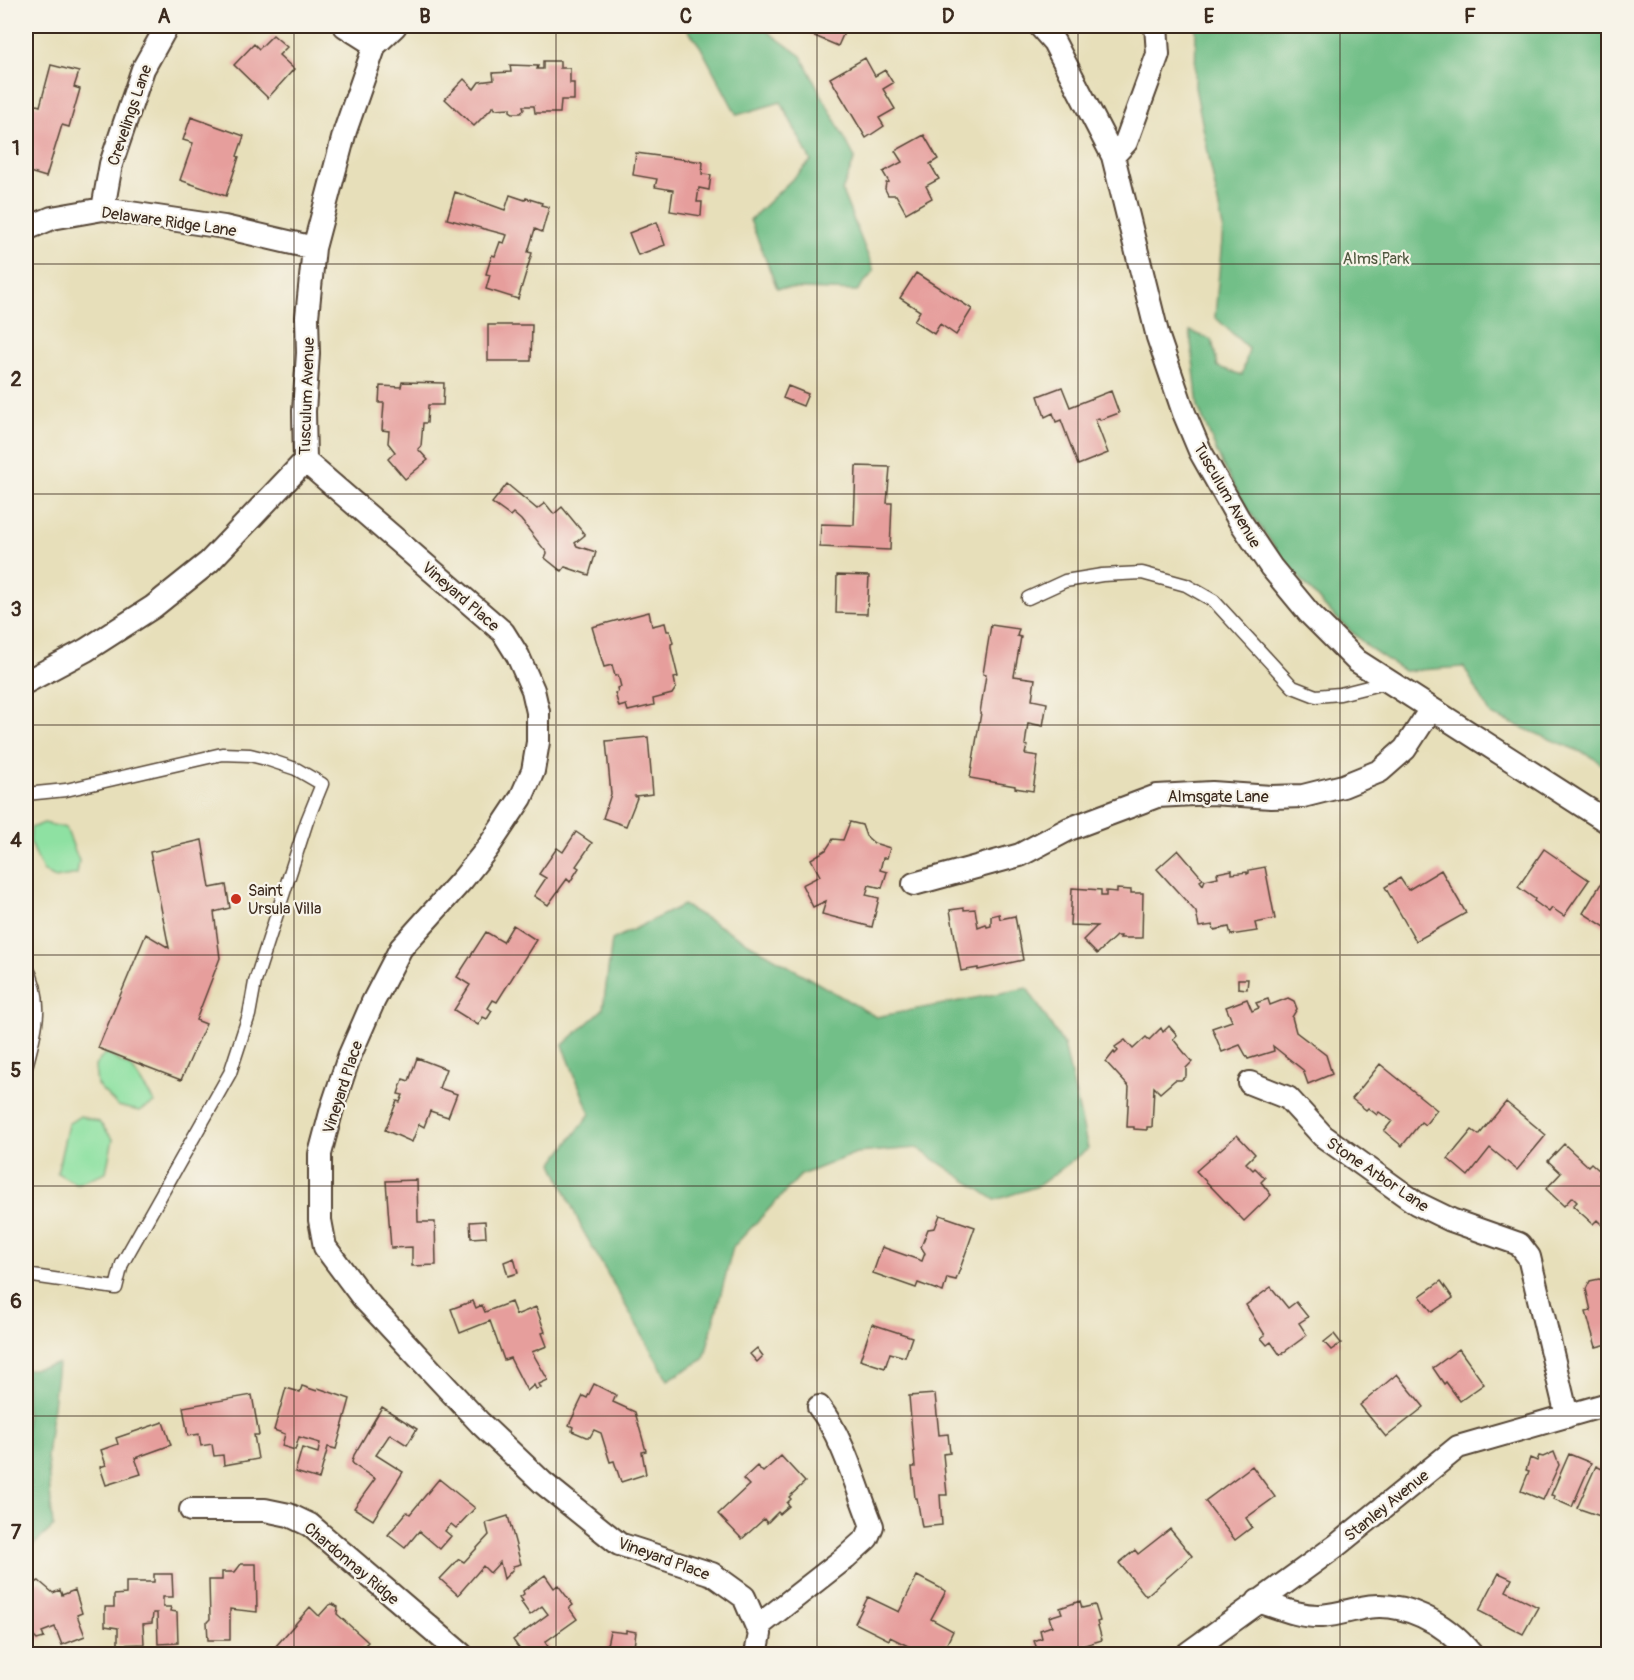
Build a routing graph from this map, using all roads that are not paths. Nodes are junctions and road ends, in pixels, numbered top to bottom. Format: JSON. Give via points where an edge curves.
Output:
{"nodes":[{"id":1,"x":167,"y":26,"type":"edge"},
{"id":2,"x":345,"y":26,"type":"edge"},
{"id":3,"x":395,"y":26,"type":"edge"},
{"id":4,"x":1040,"y":26,"type":"edge"},
{"id":5,"x":1156,"y":26,"type":"edge"},
{"id":6,"x":375,"y":45,"type":"junction"},
{"id":7,"x":1113,"y":156,"type":"junction"},
{"id":8,"x":103,"y":209,"type":"junction"},
{"id":9,"x":26,"y":229,"type":"edge"},
{"id":10,"x":314,"y":248,"type":"junction"},
{"id":11,"x":305,"y":461,"type":"junction"},
{"id":12,"x":1028,"y":598,"type":"dead end"},
{"id":13,"x":26,"y":682,"type":"edge"},
{"id":14,"x":1389,"y":682,"type":"junction"},
{"id":15,"x":1431,"y":709,"type":"junction"},
{"id":16,"x":26,"y":794,"type":"edge"},
{"id":17,"x":1608,"y":822,"type":"edge"},
{"id":18,"x":914,"y":884,"type":"dead end"},
{"id":19,"x":26,"y":965,"type":"edge"},
{"id":20,"x":26,"y":1066,"type":"edge"},
{"id":21,"x":1250,"y":1083,"type":"dead end"},
{"id":22,"x":26,"y":1275,"type":"edge"},
{"id":23,"x":1608,"y":1405,"type":"edge"},
{"id":24,"x":819,"y":1407,"type":"dead end"},
{"id":25,"x":1568,"y":1416,"type":"junction"},
{"id":26,"x":191,"y":1510,"type":"dead end"},
{"id":27,"x":1258,"y":1601,"type":"junction"},
{"id":28,"x":757,"y":1627,"type":"junction"},
{"id":29,"x":461,"y":1654,"type":"edge"},
{"id":30,"x":756,"y":1654,"type":"edge"},
{"id":31,"x":1187,"y":1654,"type":"edge"},
{"id":32,"x":1470,"y":1654,"type":"edge"}],
"edges":[{"from":1,"to":8,"type":"street","name":"Crevelings Lane","via":[[143,69],[111,164]]},
{"from":2,"to":6,"type":"street"},
{"from":3,"to":6,"type":"street","name":"Tusculum Avenue"},
{"from":4,"to":7,"type":"street","name":"Tusculum Avenue","via":[[1054,42]]},
{"from":5,"to":7,"type":"street","via":[[1158,54],[1126,142]]},
{"from":6,"to":10,"type":"street","name":"Tusculum Avenue","via":[[345,131]]},
{"from":7,"to":14,"type":"street","name":"Tusculum Avenue","via":[[1158,337],[1200,452],[1238,518],[1279,576],[1357,662]]},
{"from":8,"to":9,"type":"street","name":"Delaware Ridge Lane","via":[[52,218]]},
{"from":8,"to":10,"type":"street","name":"Delaware Ridge Lane","via":[[224,227]]},
{"from":10,"to":11,"type":"street","name":"Tusculum Avenue","via":[[307,317]]},
{"from":11,"to":13,"type":"street","name":"Tusculum Avenue","via":[[210,562],[153,607]]},
{"from":11,"to":28,"type":"street","name":"Vineyard Place","via":[[502,632],[518,656],[538,712],[535,760],[521,798],[463,879],[401,948],[349,1058],[320,1154],[320,1220],[325,1247],[369,1305],[480,1423],[542,1482],[618,1544],[712,1574],[744,1597]]},
{"from":12,"to":14,"type":"lane","via":[[1065,581],[1142,573],[1186,585],[1214,601],[1293,687],[1316,696]]},
{"from":14,"to":15,"type":"street","name":"Tusculum Avenue"},
{"from":15,"to":17,"type":"street","name":"Tusculum Avenue"},
{"from":15,"to":18,"type":"street","name":"Almsgate Lane","via":[[1405,749],[1380,771],[1343,786],[1303,796],[1157,796],[1069,829],[1020,855]]},
{"from":16,"to":22,"type":"lane","via":[[66,790],[222,754],[266,759],[296,769],[322,784],[255,982],[230,1073],[122,1264],[116,1288]]},
{"from":19,"to":20,"type":"lane","via":[[34,980],[38,1022]]},
{"from":21,"to":25,"type":"street","name":"Stone Arbor Lane","via":[[1288,1098],[1323,1136],[1416,1203],[1519,1244],[1529,1257]]},
{"from":23,"to":25,"type":"street","name":"Stanley Avenue"},
{"from":24,"to":28,"type":"street","via":[[828,1419],[872,1526],[867,1538],[845,1558]]},
{"from":25,"to":27,"type":"street","name":"Stanley Avenue","via":[[1458,1447],[1336,1546]]},
{"from":26,"to":29,"type":"street","name":"Chardonnay Ridge","via":[[266,1510],[310,1525]]},
{"from":27,"to":31,"type":"street","name":"Stanley Avenue"},
{"from":27,"to":32,"type":"street","via":[[1320,1616],[1383,1606],[1416,1612],[1450,1632]]},
{"from":28,"to":30,"type":"street","name":"Vineyard Place","via":[[760,1634]]}]}
